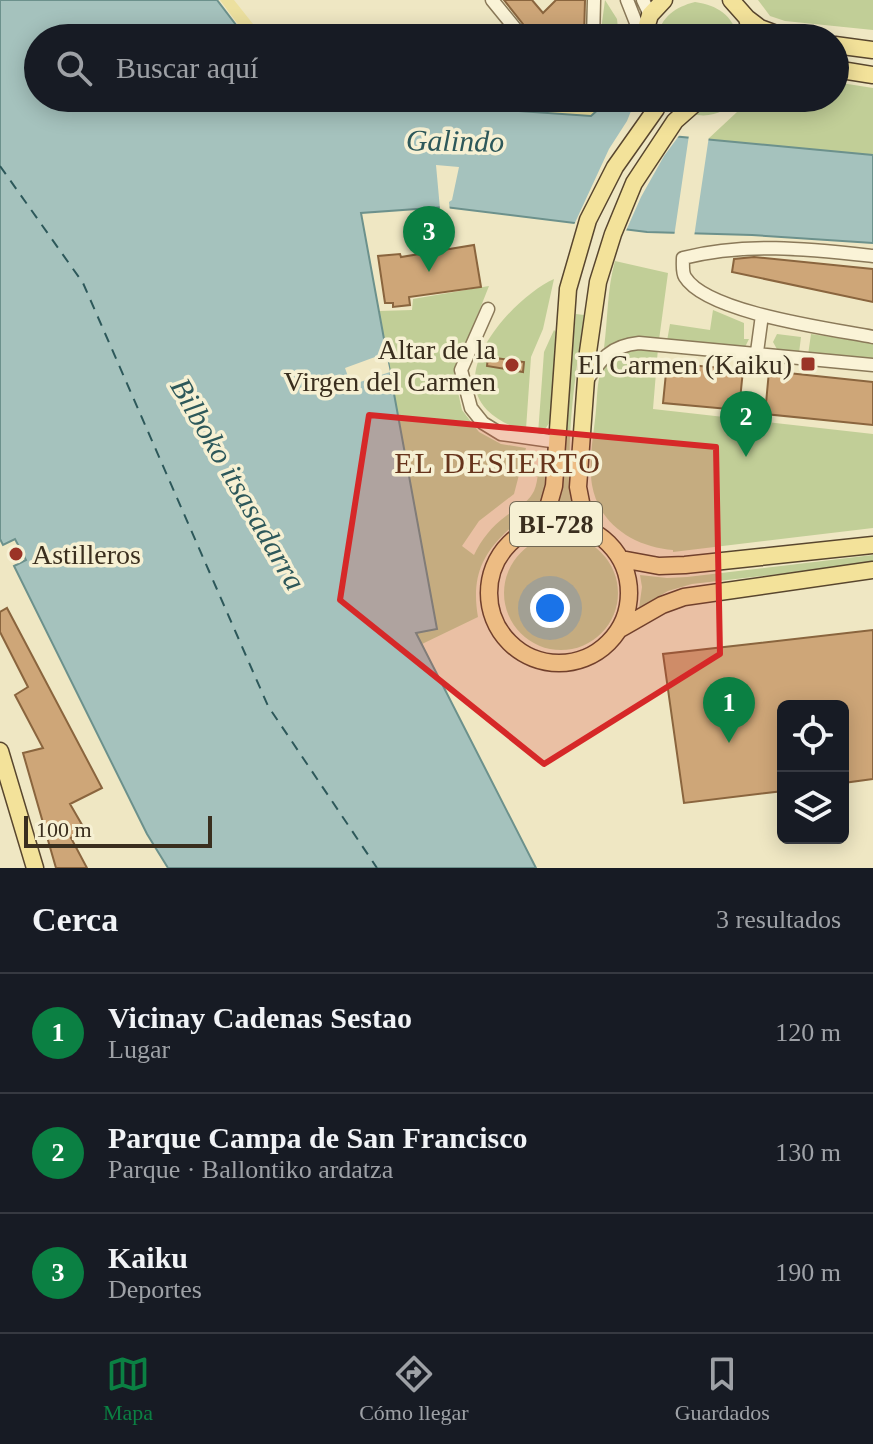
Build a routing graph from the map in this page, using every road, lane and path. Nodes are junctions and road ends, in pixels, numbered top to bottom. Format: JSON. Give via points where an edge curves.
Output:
{"nodes":[{"id":1,"x":492,"y":0,"type":"edge"},
{"id":2,"x":594,"y":0,"type":"edge"},
{"id":3,"x":627,"y":0,"type":"edge"},
{"id":4,"x":664,"y":0,"type":"edge"},
{"id":5,"x":731,"y":0,"type":"edge"},
{"id":6,"x":646,"y":8,"type":"edge"},
{"id":7,"x":747,"y":18,"type":"junction"},
{"id":8,"x":512,"y":24,"type":"edge"},
{"id":9,"x":593,"y":24,"type":"edge"},
{"id":10,"x":637,"y":24,"type":"edge"},
{"id":11,"x":748,"y":24,"type":"edge"},
{"id":12,"x":755,"y":24,"type":"edge"},
{"id":13,"x":849,"y":47,"type":"edge"},
{"id":14,"x":873,"y":50,"type":"edge"},
{"id":15,"x":849,"y":71,"type":"edge"},
{"id":16,"x":873,"y":75,"type":"edge"},
{"id":17,"x":651,"y":112,"type":"edge"},
{"id":18,"x":685,"y":112,"type":"edge"},
{"id":19,"x":873,"y":256,"type":"edge"},
{"id":20,"x":488,"y":309,"type":"dead end"},
{"id":21,"x":762,"y":315,"type":"junction"},
{"id":22,"x":873,"y":337,"type":"edge"},
{"id":23,"x":757,"y":352,"type":"junction"},
{"id":24,"x":873,"y":365,"type":"edge"},
{"id":25,"x":586,"y":383,"type":"junction"},
{"id":26,"x":558,"y":442,"type":"junction"},
{"id":27,"x":543,"y":525,"type":"junction"},
{"id":28,"x":586,"y":528,"type":"junction"},
{"id":29,"x":873,"y":545,"type":"edge"},
{"id":30,"x":621,"y":559,"type":"junction"},
{"id":31,"x":873,"y":570,"type":"edge"},
{"id":32,"x":620,"y":629,"type":"junction"},
{"id":33,"x":0,"y":751,"type":"edge"},
{"id":34,"x":35,"y":868,"type":"edge"}],
"edges":[{"from":1,"to":8,"type":"street"},
{"from":2,"to":9,"type":"street"},
{"from":3,"to":10,"type":"street"},
{"from":4,"to":6,"type":"main road"},
{"from":5,"to":7,"type":"main road"},
{"from":7,"to":11,"type":"main road"},
{"from":7,"to":12,"type":"main road"},
{"from":13,"to":14,"type":"main road"},
{"from":15,"to":16,"type":"main road"},
{"from":17,"to":26,"type":"main road","number":"BI-728","via":[[588,220],[568,289]]},
{"from":18,"to":25,"type":"main road","number":"BI-728","via":[[634,183],[613,234],[598,282]]},
{"from":19,"to":21,"type":"street","via":[[741,247],[683,258],[685,276],[697,288]]},
{"from":20,"to":26,"type":"street","via":[[461,370],[471,408],[501,434]]},
{"from":21,"to":22,"type":"street"},
{"from":21,"to":23,"type":"street"},
{"from":23,"to":24,"type":"street"},
{"from":23,"to":25,"type":"street","via":[[625,345],[604,355]]},
{"from":25,"to":28,"type":"main road","number":"BI-728","via":[[578,487]]},
{"from":26,"to":27,"type":"main road","number":"BI-728"},
{"from":27,"to":28,"type":"main road","number":"BI-728"},
{"from":27,"to":32,"type":"main road","number":"BI-728","via":[[522,534],[493,569],[492,614],[503,634],[519,650],[563,663],[585,658]]},
{"from":28,"to":30,"type":"main road","number":"BI-728"},
{"from":29,"to":30,"type":"main road","number":"BI-728","via":[[685,565]]},
{"from":30,"to":32,"type":"main road","number":"BI-728","via":[[629,582]]},
{"from":31,"to":32,"type":"main road","number":"BI-728","via":[[684,597]]},
{"from":33,"to":34,"type":"main road"}]}
